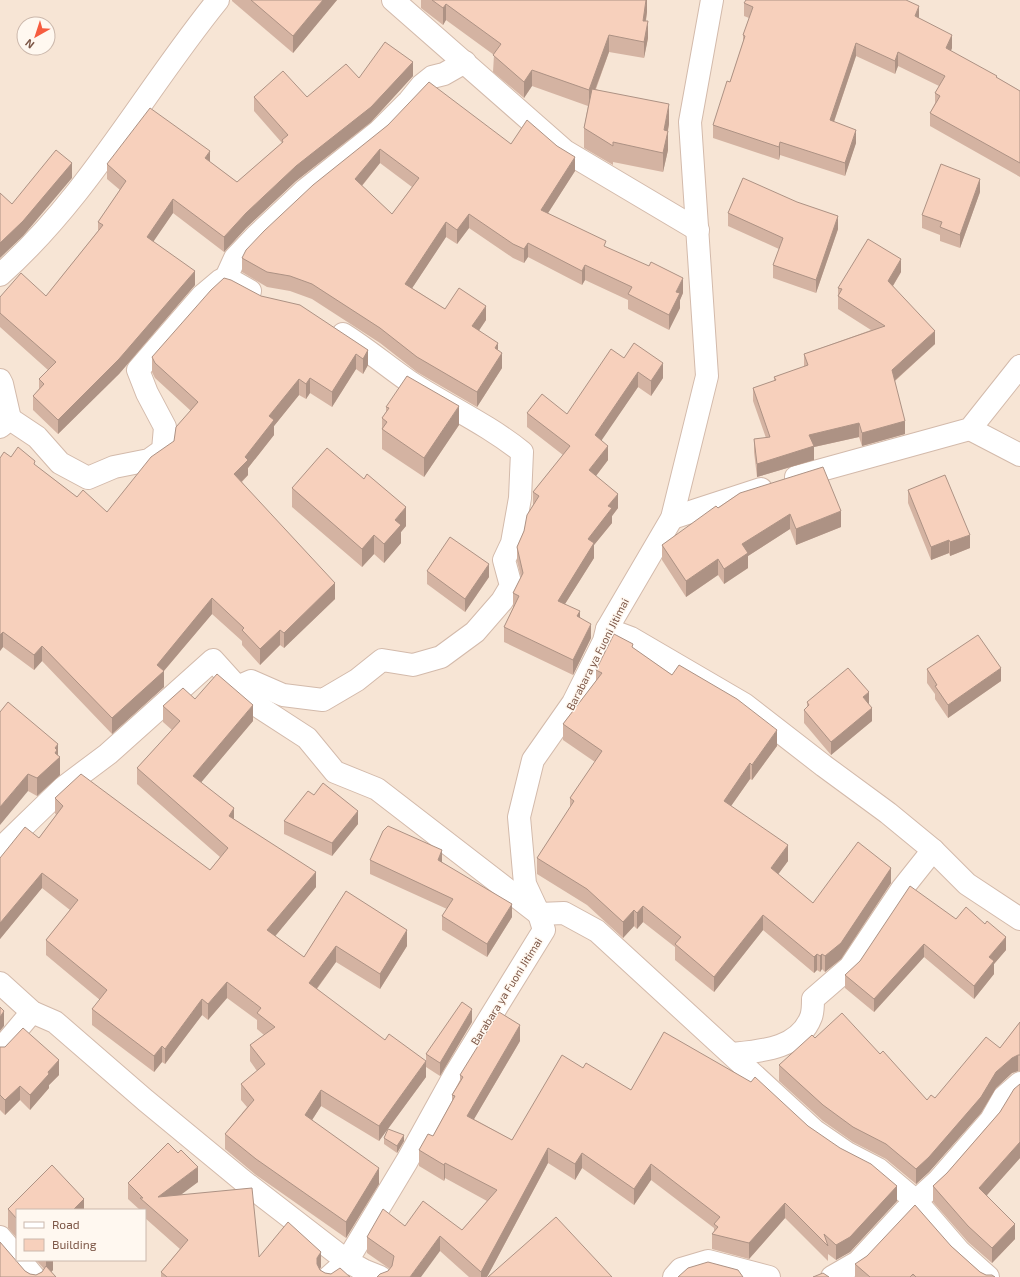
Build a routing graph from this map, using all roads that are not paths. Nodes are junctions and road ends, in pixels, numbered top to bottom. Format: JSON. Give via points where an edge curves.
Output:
{"nodes":[{"id":1,"x":218,"y":0,"type":"edge"},
{"id":2,"x":393,"y":0,"type":"edge"},
{"id":3,"x":712,"y":0,"type":"edge"},
{"id":4,"x":465,"y":62,"type":"junction"},
{"id":5,"x":698,"y":230,"type":"junction"},
{"id":6,"x":0,"y":275,"type":"edge"},
{"id":7,"x":224,"y":280,"type":"junction"},
{"id":8,"x":271,"y":301,"type":"edge"},
{"id":9,"x":328,"y":325,"type":"edge"},
{"id":10,"x":1020,"y":366,"type":"edge"},
{"id":11,"x":0,"y":380,"type":"edge"},
{"id":12,"x":5,"y":423,"type":"edge"},
{"id":13,"x":970,"y":428,"type":"junction"},
{"id":14,"x":1020,"y":454,"type":"edge"},
{"id":15,"x":672,"y":518,"type":"junction"},
{"id":16,"x":607,"y":629,"type":"junction"},
{"id":17,"x":237,"y":687,"type":"junction"},
{"id":18,"x":0,"y":849,"type":"edge"},
{"id":19,"x":933,"y":850,"type":"junction"},
{"id":20,"x":539,"y":914,"type":"junction"},
{"id":21,"x":1020,"y":919,"type":"edge"},
{"id":22,"x":0,"y":983,"type":"edge"},
{"id":23,"x":32,"y":1012,"type":"junction"},
{"id":24,"x":0,"y":1050,"type":"edge"},
{"id":25,"x":732,"y":1054,"type":"junction"},
{"id":26,"x":1020,"y":1083,"type":"edge"},
{"id":27,"x":916,"y":1201,"type":"junction"},
{"id":28,"x":0,"y":1237,"type":"edge"},
{"id":29,"x":16,"y":1256,"type":"edge"},
{"id":30,"x":21,"y":1261,"type":"edge"},
{"id":31,"x":347,"y":1261,"type":"junction"},
{"id":32,"x":34,"y":1277,"type":"edge"},
{"id":33,"x":329,"y":1277,"type":"edge"},
{"id":34,"x":380,"y":1277,"type":"edge"},
{"id":35,"x":674,"y":1277,"type":"edge"},
{"id":36,"x":769,"y":1277,"type":"edge"},
{"id":37,"x":832,"y":1277,"type":"edge"},
{"id":38,"x":988,"y":1277,"type":"edge"}],
"edges":[{"from":1,"to":6,"type":"street","via":[[187,38],[72,200]]},
{"from":2,"to":4,"type":"street"},
{"from":3,"to":5,"type":"street","name":"Barabara ya Fuoni Jitimai","via":[[690,122]]},
{"from":4,"to":5,"type":"street","via":[[565,151]]},
{"from":4,"to":7,"type":"street","via":[[444,74],[432,76],[422,85],[379,131],[306,190],[256,237],[235,258]]},
{"from":5,"to":15,"type":"street","name":"Barabara ya Fuoni Jitimai","via":[[707,376]]},
{"from":7,"to":8,"type":"street","via":[[236,283]]},
{"from":7,"to":12,"type":"street","via":[[202,296],[138,370],[165,427],[163,450],[149,460],[114,467],[88,478],[60,462],[37,437]]},
{"from":9,"to":17,"type":"street","via":[[373,353],[410,382],[485,426],[522,452],[520,498],[512,543],[504,560],[512,586],[475,632],[441,656],[413,666],[382,660],[356,680],[322,700],[283,695],[251,681]]},
{"from":10,"to":13,"type":"street"},
{"from":11,"to":12,"type":"street"},
{"from":13,"to":14,"type":"street"},
{"from":13,"to":15,"type":"street","via":[[805,475]]},
{"from":15,"to":16,"type":"street","name":"Barabara ya Fuoni Jitimai"},
{"from":16,"to":19,"type":"street","via":[[636,641],[744,704]]},
{"from":16,"to":20,"type":"street","name":"Barabara ya Fuoni Jitimai","via":[[604,641],[573,703],[533,760],[519,817],[525,884]]},
{"from":17,"to":18,"type":"street","via":[[212,660],[108,754],[64,787]]},
{"from":17,"to":20,"type":"street","via":[[250,701],[307,738],[335,772],[377,789]]},
{"from":19,"to":21,"type":"street","via":[[967,884]]},
{"from":19,"to":25,"type":"street","via":[[902,889],[850,967],[813,999],[812,1016],[802,1032],[784,1045],[762,1051]]},
{"from":20,"to":25,"type":"street","via":[[564,913],[597,931]]},
{"from":20,"to":31,"type":"street","name":"Barabara ya Fuoni Jitimai","via":[[544,930],[454,1076]]},
{"from":22,"to":23,"type":"street"},
{"from":23,"to":24,"type":"street"},
{"from":23,"to":31,"type":"street","via":[[56,1022],[144,1100],[235,1175]]},
{"from":25,"to":27,"type":"street","via":[[815,1131],[847,1153],[878,1169]]},
{"from":26,"to":27,"type":"street","via":[[1004,1097],[991,1120],[938,1181]]},
{"from":27,"to":37,"type":"street","via":[[858,1262]]},
{"from":27,"to":38,"type":"street","via":[[959,1251]]},
{"from":28,"to":29,"type":"street"},
{"from":30,"to":32,"type":"street"},
{"from":31,"to":33,"type":"street","name":"Barabara ya Fuoni Jitimai"},
{"from":31,"to":34,"type":"street"},
{"from":35,"to":36,"type":"street","via":[[681,1268],[708,1261]]}]}
